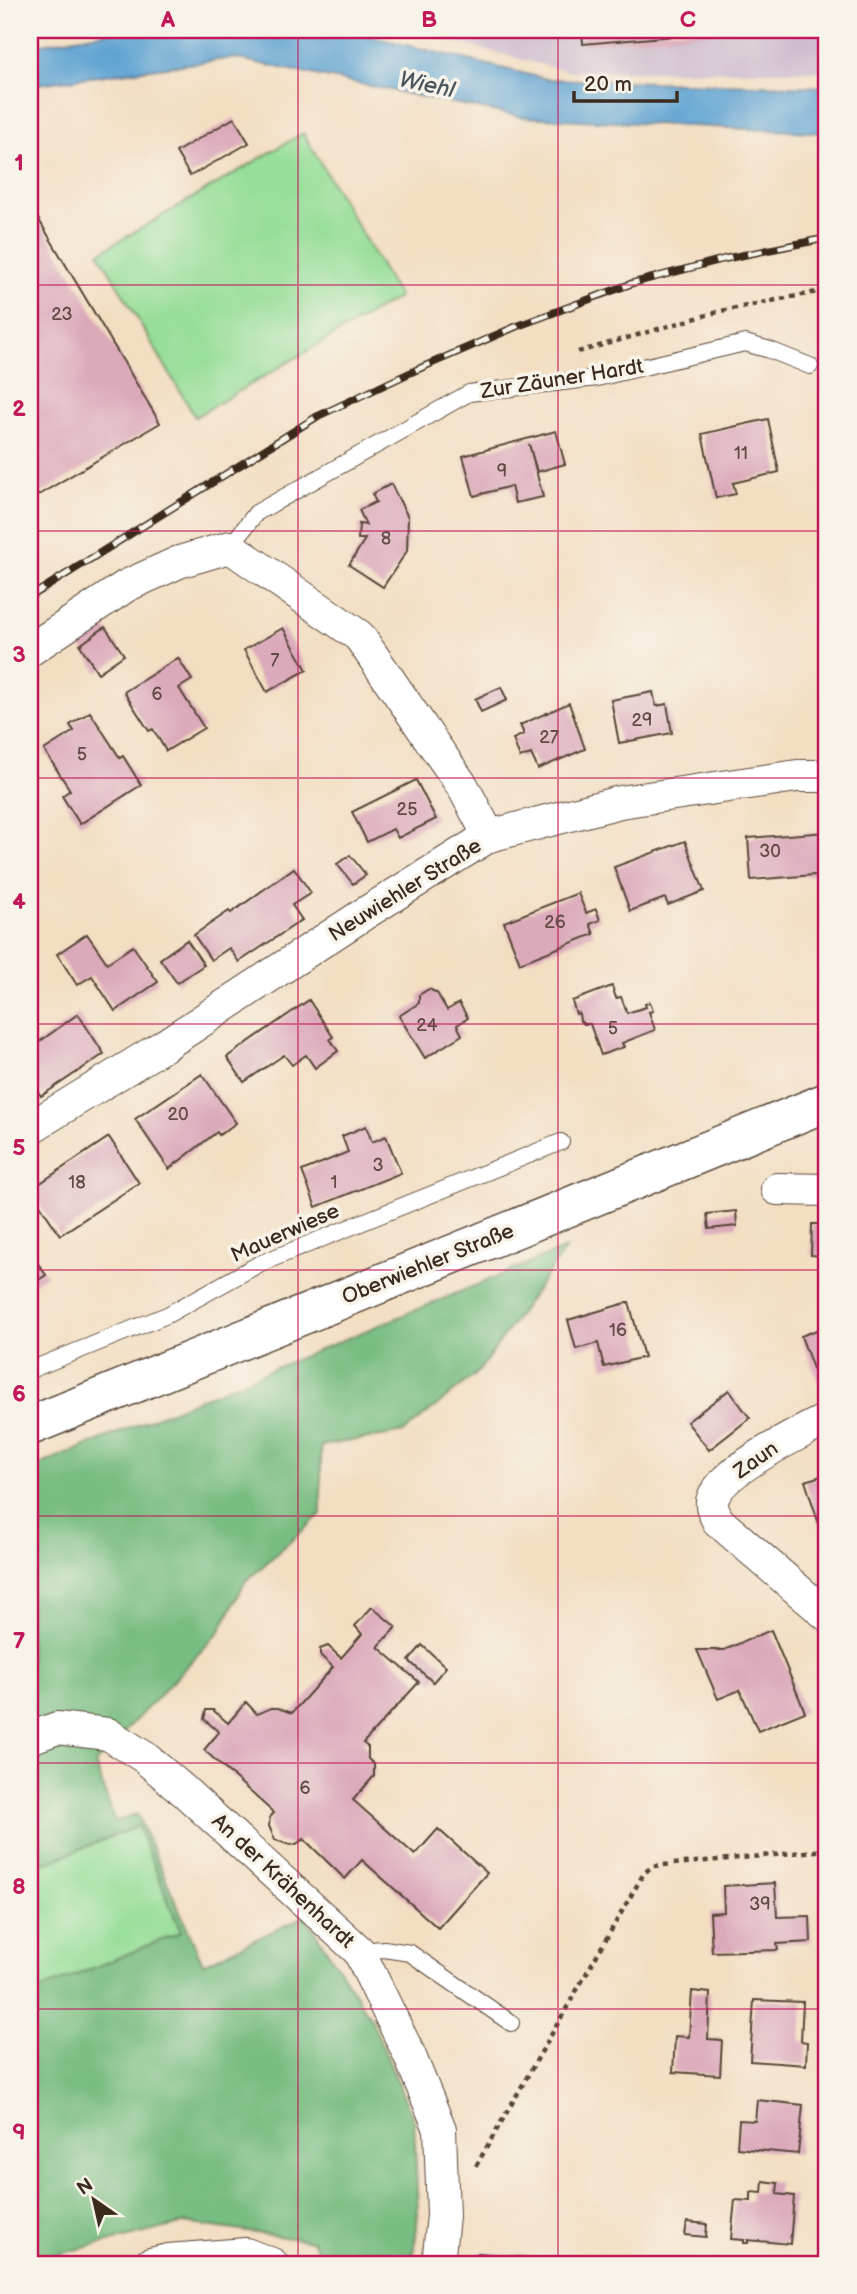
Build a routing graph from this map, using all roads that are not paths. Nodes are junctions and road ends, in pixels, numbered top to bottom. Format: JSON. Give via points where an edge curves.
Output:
{"nodes":[{"id":1,"x":810,"y":366,"type":"dead end"},
{"id":2,"x":230,"y":547,"type":"junction"},
{"id":3,"x":30,"y":650,"type":"edge"},
{"id":4,"x":827,"y":776,"type":"edge"},
{"id":5,"x":489,"y":836,"type":"junction"},
{"id":6,"x":827,"y":1102,"type":"edge"},
{"id":7,"x":30,"y":1128,"type":"edge"},
{"id":8,"x":561,"y":1142,"type":"dead end"},
{"id":9,"x":777,"y":1189,"type":"dead end"},
{"id":10,"x":827,"y":1190,"type":"edge"},
{"id":11,"x":30,"y":1370,"type":"edge"},
{"id":12,"x":827,"y":1419,"type":"edge"},
{"id":13,"x":30,"y":1426,"type":"edge"},
{"id":14,"x":827,"y":1615,"type":"edge"},
{"id":15,"x":30,"y":1738,"type":"edge"},
{"id":16,"x":359,"y":1951,"type":"junction"},
{"id":17,"x":511,"y":2023,"type":"dead end"},
{"id":18,"x":150,"y":2264,"type":"edge"},
{"id":19,"x":272,"y":2264,"type":"edge"},
{"id":20,"x":438,"y":2264,"type":"edge"}],
"edges":[{"from":1,"to":2,"type":"lane","name":"Zur Zäuner Hardt","via":[[745,343],[597,378],[469,393],[256,513]]},
{"from":2,"to":3,"type":"street","via":[[178,562],[126,586]]},
{"from":2,"to":5,"type":"street","via":[[359,636],[463,787]]},
{"from":4,"to":5,"type":"street","name":"Neuwiehler Straße","via":[[797,776],[620,802]]},
{"from":5,"to":7,"type":"street","name":"Neuwiehler Straße"},
{"from":6,"to":13,"type":"main road","name":"Oberwiehler Straße"},
{"from":8,"to":11,"type":"lane","name":"Mauerwiese","via":[[259,1264],[167,1315]]},
{"from":9,"to":10,"type":"street"},
{"from":12,"to":14,"type":"street","name":"Zaun","via":[[736,1472],[719,1487],[712,1501],[718,1521]]},
{"from":15,"to":16,"type":"street","name":"An der Krähenhardt","via":[[57,1728],[108,1734],[144,1757]]},
{"from":16,"to":17,"type":"lane","via":[[410,1953]]},
{"from":16,"to":20,"type":"street","name":"An der Krähenhardt","via":[[440,2129],[443,2216]]},
{"from":18,"to":19,"type":"street","via":[[246,2254]]}]}
